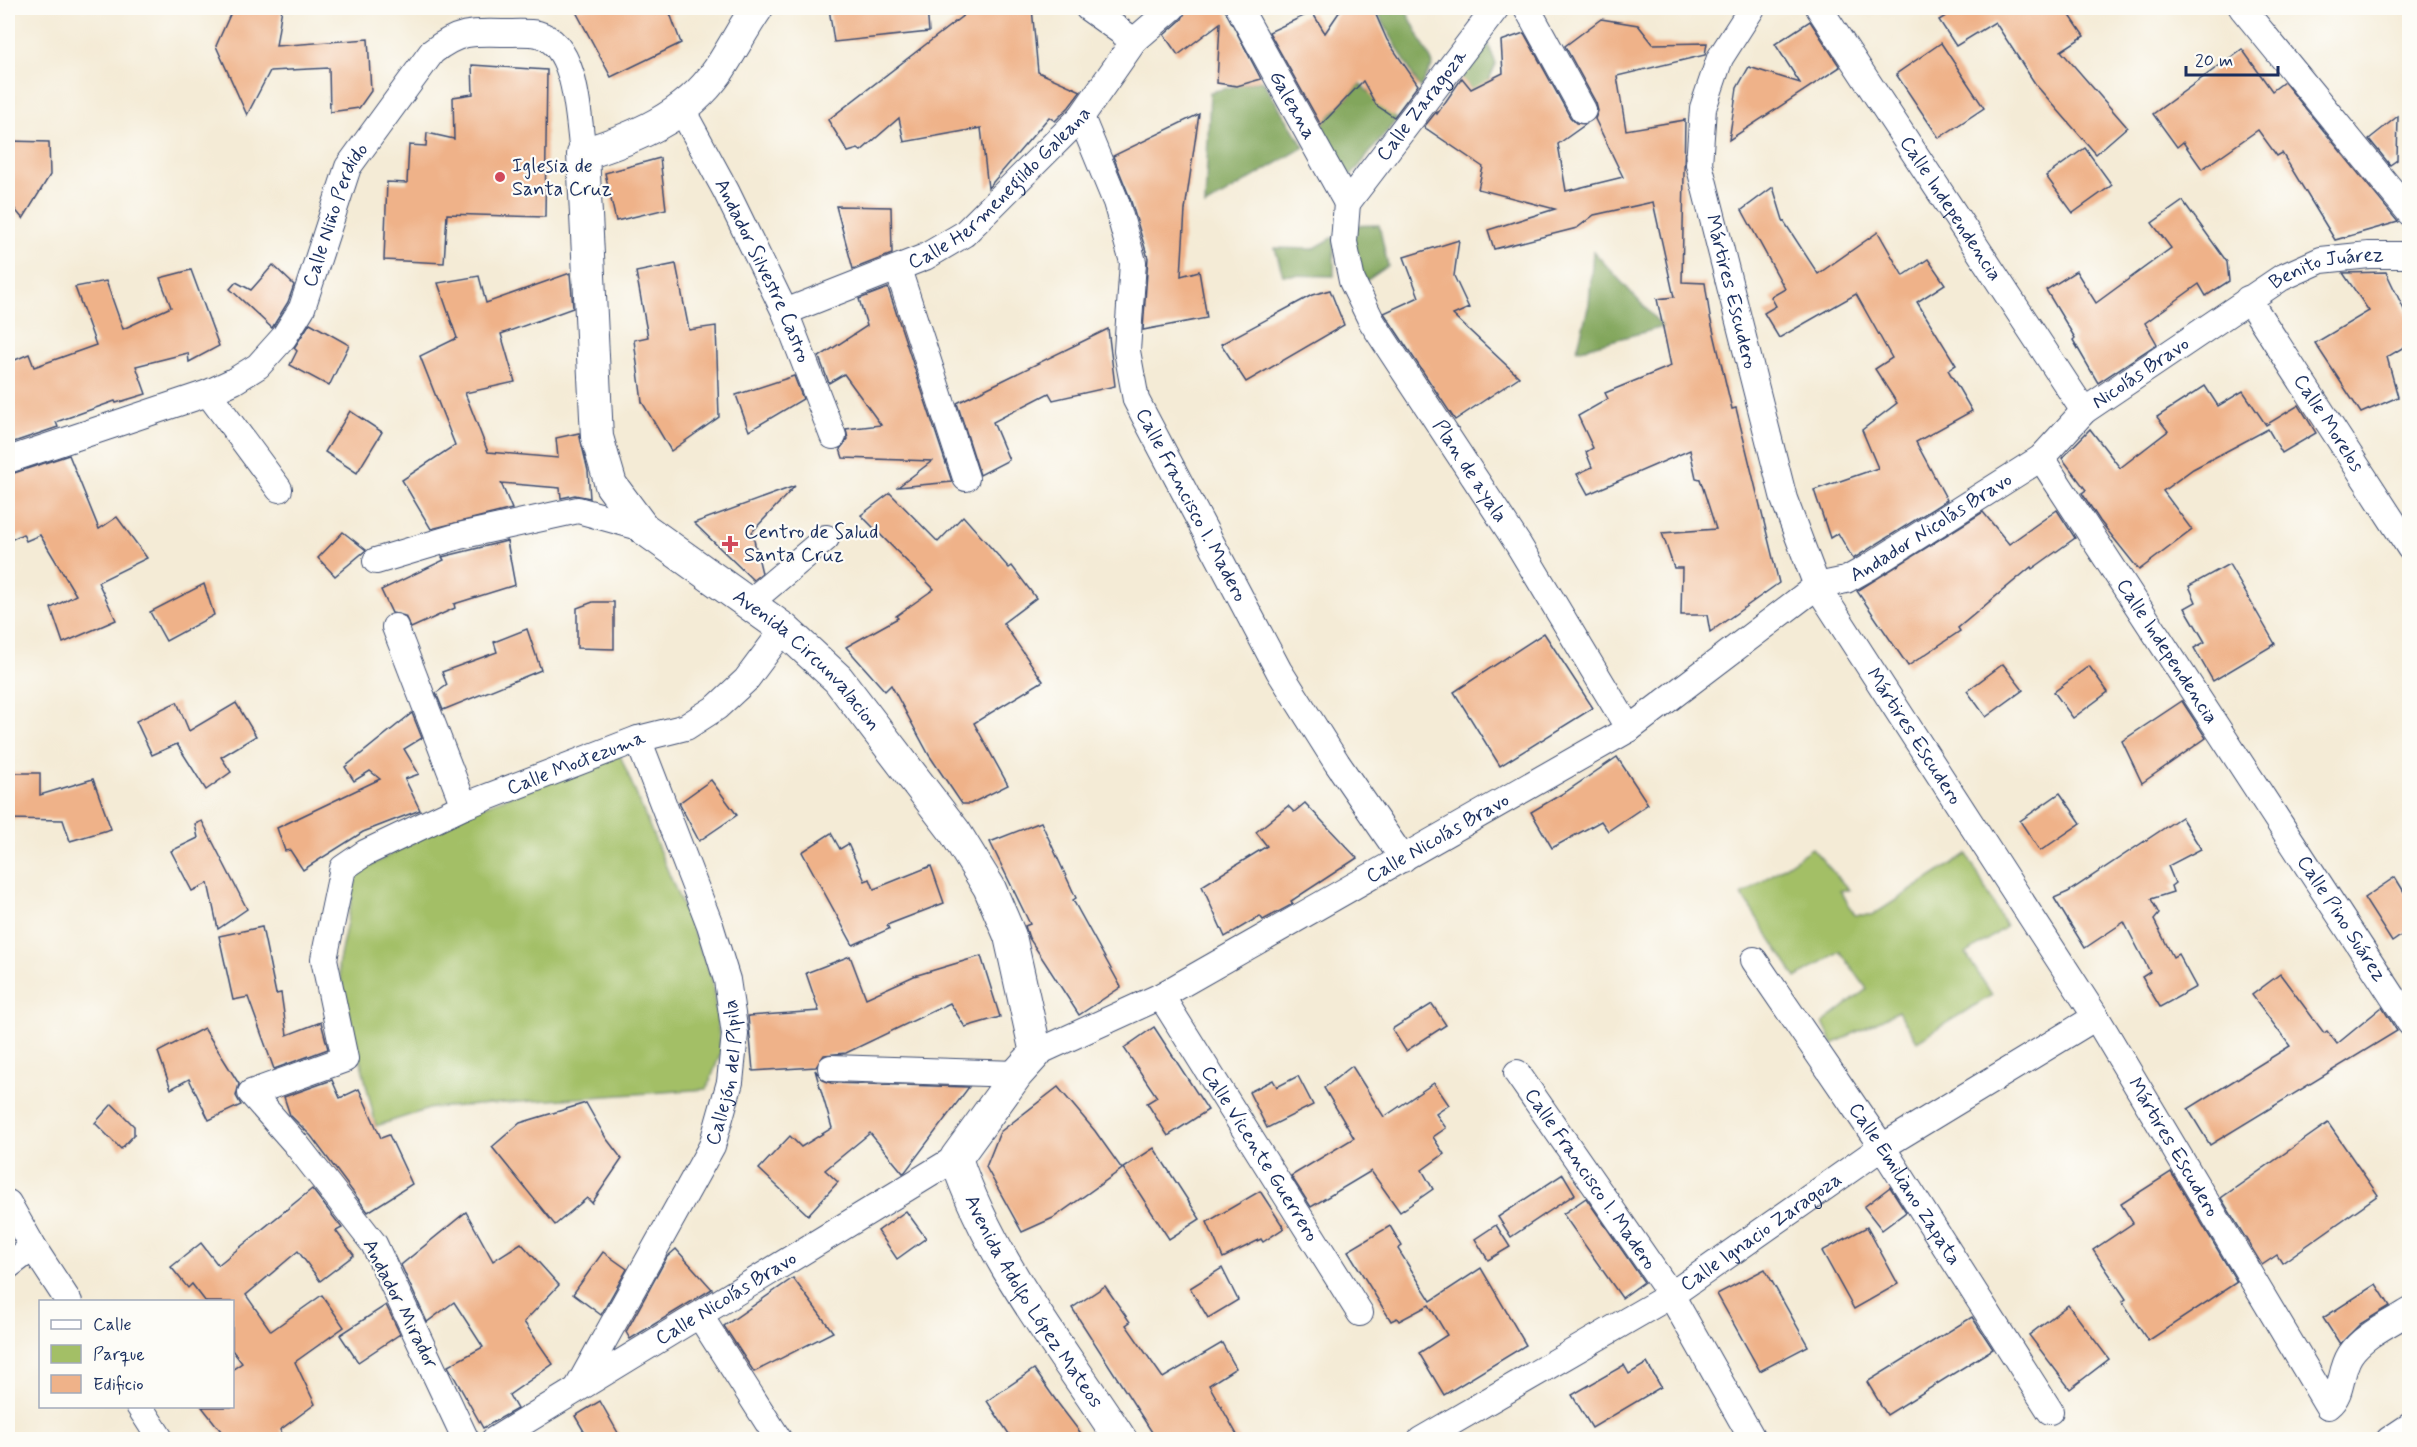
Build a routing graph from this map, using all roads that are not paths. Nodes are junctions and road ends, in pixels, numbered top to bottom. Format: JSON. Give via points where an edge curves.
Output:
{"nodes":[{"id":1,"x":757,"y":8,"type":"edge"},
{"id":2,"x":1088,"y":8,"type":"edge"},
{"id":3,"x":1172,"y":8,"type":"edge"},
{"id":4,"x":1239,"y":8,"type":"edge"},
{"id":5,"x":1496,"y":8,"type":"edge"},
{"id":6,"x":1527,"y":8,"type":"edge"},
{"id":7,"x":1752,"y":8,"type":"edge"},
{"id":8,"x":1819,"y":8,"type":"edge"},
{"id":9,"x":2242,"y":8,"type":"edge"},
{"id":10,"x":1134,"y":41,"type":"junction"},
{"id":11,"x":682,"y":110,"type":"junction"},
{"id":12,"x":1582,"y":110,"type":"dead end"},
{"id":13,"x":1081,"y":117,"type":"junction"},
{"id":14,"x":583,"y":154,"type":"junction"},
{"id":15,"x":1347,"y":203,"type":"junction"},
{"id":16,"x":2409,"y":213,"type":"edge"},
{"id":17,"x":2409,"y":255,"type":"edge"},
{"id":18,"x":898,"y":269,"type":"junction"},
{"id":19,"x":2248,"y":299,"type":"junction"},
{"id":20,"x":785,"y":312,"type":"junction"},
{"id":21,"x":208,"y":393,"type":"junction"},
{"id":22,"x":2084,"y":411,"type":"junction"},
{"id":23,"x":833,"y":436,"type":"dead end"},
{"id":24,"x":2041,"y":458,"type":"junction"},
{"id":25,"x":8,"y":459,"type":"edge"},
{"id":26,"x":966,"y":478,"type":"dead end"},
{"id":27,"x":279,"y":489,"type":"dead end"},
{"id":28,"x":643,"y":528,"type":"junction"},
{"id":29,"x":826,"y":538,"type":"dead end"},
{"id":30,"x":2409,"y":548,"type":"edge"},
{"id":31,"x":376,"y":561,"type":"dead end"},
{"id":32,"x":1817,"y":586,"type":"junction"},
{"id":33,"x":748,"y":604,"type":"junction"},
{"id":34,"x":395,"y":627,"type":"dead end"},
{"id":35,"x":784,"y":629,"type":"junction"},
{"id":36,"x":1629,"y":729,"type":"junction"},
{"id":37,"x":638,"y":740,"type":"junction"},
{"id":38,"x":464,"y":806,"type":"junction"},
{"id":39,"x":2292,"y":846,"type":"joint"},
{"id":40,"x":1403,"y":860,"type":"junction"},
{"id":41,"x":1754,"y":960,"type":"dead end"},
{"id":42,"x":1161,"y":996,"type":"junction"},
{"id":43,"x":2096,"y":1017,"type":"junction"},
{"id":44,"x":2409,"y":1023,"type":"edge"},
{"id":45,"x":1026,"y":1063,"type":"junction"},
{"id":46,"x":831,"y":1068,"type":"dead end"},
{"id":47,"x":1517,"y":1073,"type":"dead end"},
{"id":48,"x":251,"y":1093,"type":"joint"},
{"id":49,"x":1882,"y":1147,"type":"junction"},
{"id":50,"x":956,"y":1158,"type":"junction"},
{"id":51,"x":8,"y":1203,"type":"edge"},
{"id":52,"x":33,"y":1247,"type":"junction"},
{"id":53,"x":8,"y":1266,"type":"edge"},
{"id":54,"x":1671,"y":1295,"type":"junction"},
{"id":55,"x":68,"y":1300,"type":"edge"},
{"id":56,"x":2409,"y":1311,"type":"edge"},
{"id":57,"x":1360,"y":1313,"type":"dead end"},
{"id":58,"x":700,"y":1316,"type":"junction"},
{"id":59,"x":578,"y":1387,"type":"junction"},
{"id":60,"x":140,"y":1408,"type":"edge"},
{"id":61,"x":2050,"y":1411,"type":"dead end"},
{"id":62,"x":2409,"y":1426,"type":"edge"},
{"id":63,"x":1433,"y":1436,"type":"edge"},
{"id":64,"x":161,"y":1440,"type":"edge"},
{"id":65,"x":466,"y":1440,"type":"edge"},
{"id":66,"x":495,"y":1440,"type":"edge"},
{"id":67,"x":779,"y":1440,"type":"edge"},
{"id":68,"x":1121,"y":1440,"type":"edge"},
{"id":69,"x":1753,"y":1440,"type":"edge"},
{"id":70,"x":2389,"y":1440,"type":"edge"}],
"edges":[{"from":1,"to":11,"type":"street","via":[[717,72]]},
{"from":2,"to":10,"type":"street"},
{"from":3,"to":10,"type":"street","name":"Calle Hermenegildo Galeana"},
{"from":4,"to":15,"type":"street","name":"Galeana"},
{"from":5,"to":15,"type":"street","name":"Calle Zaragoza"},
{"from":6,"to":12,"type":"street"},
{"from":7,"to":32,"type":"street","name":"Mártires Escudero","via":[[1720,58],[1703,108],[1700,164],[1784,499]]},
{"from":8,"to":22,"type":"street","name":"Calle Independencia"},
{"from":9,"to":16,"type":"street"},
{"from":10,"to":13,"type":"street","name":"Calle Hermenegildo Galeana"},
{"from":11,"to":14,"type":"street","via":[[645,131]]},
{"from":11,"to":20,"type":"street","name":"Andador Silvestre Castro"},
{"from":13,"to":18,"type":"street","name":"Calle Hermenegildo Galeana","via":[[964,234]]},
{"from":13,"to":40,"type":"street","name":"Calle Francisco I. Madero","via":[[1116,202],[1133,262],[1127,351],[1136,400],[1279,671]]},
{"from":14,"to":21,"type":"street","name":"Calle Niño Perdido","via":[[572,79],[564,55],[555,43],[538,34],[470,32],[449,39],[432,52],[348,167],[302,308],[284,337],[258,366]]},
{"from":14,"to":28,"type":"street","name":"Avenida Circunvalacion","via":[[597,437],[611,485]]},
{"from":15,"to":36,"type":"street","name":"Plan de ayala","via":[[1344,242],[1350,271],[1372,322],[1518,544]]},
{"from":17,"to":19,"type":"street","name":"Benito Juárez","via":[[2321,260]]},
{"from":18,"to":20,"type":"street","name":"Calle Hermenegildo Galeana"},
{"from":18,"to":26,"type":"street"},
{"from":19,"to":22,"type":"street","name":"Nicolás Bravo"},
{"from":19,"to":30,"type":"street","name":"Calle Morelos"},
{"from":20,"to":23,"type":"street","name":"Andador Silvestre Castro"},
{"from":21,"to":25,"type":"street","name":"Calle Niño Perdido"},
{"from":21,"to":27,"type":"street"},
{"from":22,"to":24,"type":"street","name":"Nicolás Bravo"},
{"from":24,"to":32,"type":"street","name":"Andador Nicolás Bravo","via":[[1869,567],[1846,579]]},
{"from":24,"to":39,"type":"street","name":"Calle Independencia"},
{"from":28,"to":31,"type":"street","via":[[578,510],[459,536]]},
{"from":28,"to":33,"type":"street","name":"Avenida Circunvalacion"},
{"from":29,"to":33,"type":"street"},
{"from":32,"to":36,"type":"street","name":"Calle Nicolás Bravo"},
{"from":32,"to":43,"type":"street","name":"Mártires Escudero"},
{"from":33,"to":35,"type":"street","name":"Avenida Circunvalacion"},
{"from":34,"to":38,"type":"street"},
{"from":35,"to":37,"type":"street","name":"Calle Moctezuma","via":[[746,680],[717,707],[686,727]]},
{"from":35,"to":45,"type":"street","name":"Avenida Circunvalacion","via":[[838,679],[955,832],[989,887],[1010,936]]},
{"from":36,"to":40,"type":"street","name":"Calle Nicolás Bravo"},
{"from":37,"to":38,"type":"street","name":"Calle Moctezuma"},
{"from":37,"to":59,"type":"street","name":"Callejón del Pípila","via":[[710,925],[728,980],[735,1034],[731,1072],[712,1146]]},
{"from":38,"to":48,"type":"street","name":"Calle Moctezuma","via":[[365,853],[343,868],[324,959],[345,1059]]},
{"from":39,"to":44,"type":"street","name":"Calle Pino Suárez"},
{"from":40,"to":42,"type":"street","name":"Calle Nicolás Bravo"},
{"from":41,"to":49,"type":"street","name":"Calle Emiliano Zapata"},
{"from":42,"to":45,"type":"street","name":"Calle Nicolás Bravo"},
{"from":42,"to":57,"type":"street","name":"Calle Vicente Guerrero"},
{"from":43,"to":49,"type":"street","name":"Calle Ignacio Zaragoza"},
{"from":43,"to":56,"type":"street","name":"Mártires Escudero","via":[[2328,1406],[2337,1396],[2350,1354]]},
{"from":45,"to":46,"type":"street"},
{"from":45,"to":50,"type":"street"},
{"from":47,"to":54,"type":"street","name":"Calle Francisco I. Madero"},
{"from":48,"to":65,"type":"street","name":"Andador Mirador","via":[[374,1244]]},
{"from":49,"to":54,"type":"street","name":"Calle Ignacio Zaragoza"},
{"from":49,"to":61,"type":"street","name":"Calle Emiliano Zapata"},
{"from":50,"to":58,"type":"street","name":"Calle Nicolás Bravo"},
{"from":50,"to":68,"type":"street","name":"Avenida Adolfo López Mateos","via":[[969,1198],[991,1242]]},
{"from":51,"to":52,"type":"street"},
{"from":52,"to":53,"type":"street"},
{"from":52,"to":55,"type":"street"},
{"from":54,"to":63,"type":"street","name":"Calle Ignacio Zaragoza"},
{"from":54,"to":69,"type":"street","name":"Calle Francisco I. Madero"},
{"from":58,"to":59,"type":"street","name":"Calle Nicolás Bravo"},
{"from":58,"to":67,"type":"street"},
{"from":59,"to":66,"type":"street","name":"Calle Nicolás Bravo"},
{"from":60,"to":64,"type":"street"},
{"from":62,"to":70,"type":"street"}]}
